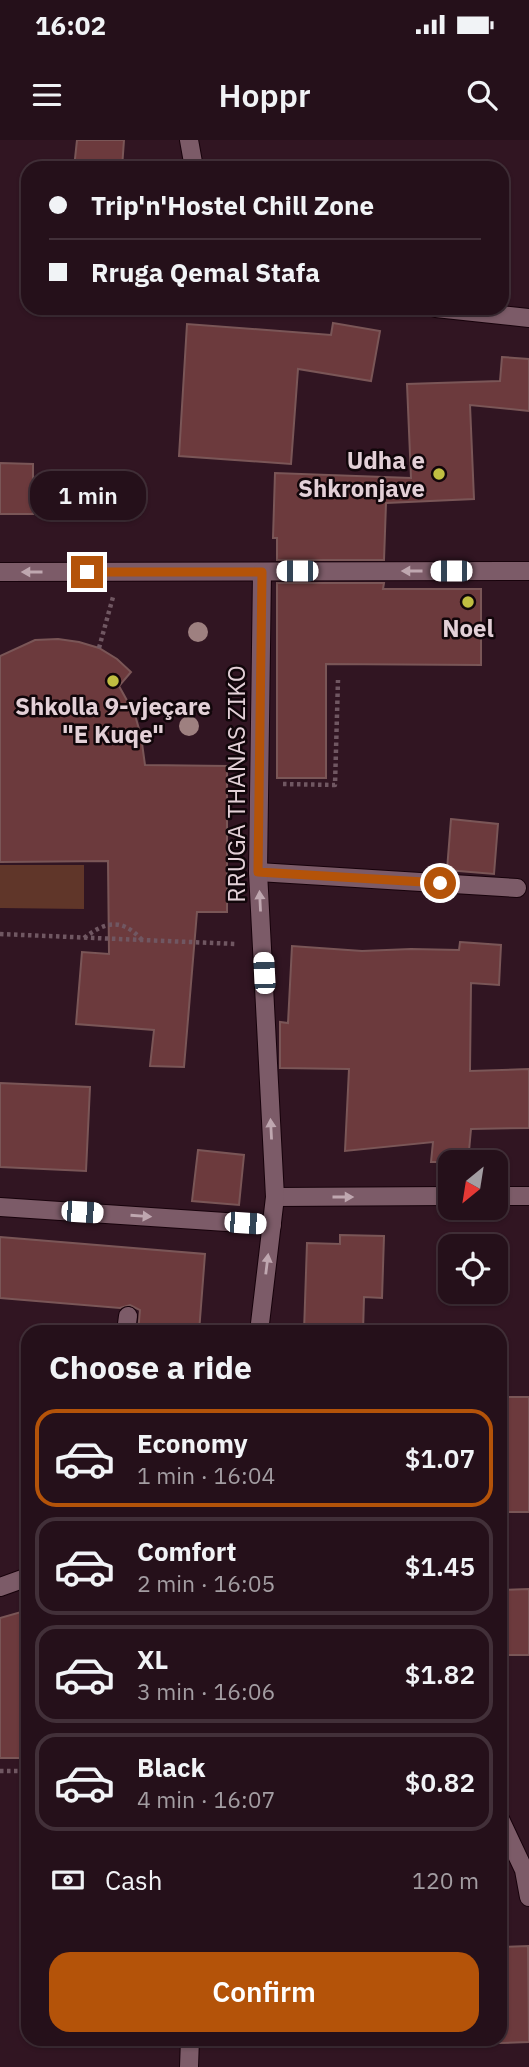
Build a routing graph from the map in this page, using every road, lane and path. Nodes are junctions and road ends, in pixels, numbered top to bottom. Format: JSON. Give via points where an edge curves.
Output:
{"nodes":[{"id":1,"x":190,"y":140,"type":"edge"},
{"id":2,"x":193,"y":161,"type":"edge"},
{"id":3,"x":501,"y":315,"type":"edge"},
{"id":4,"x":529,"y":318,"type":"edge"},
{"id":5,"x":529,"y":571,"type":"edge"},
{"id":6,"x":0,"y":572,"type":"edge"},
{"id":7,"x":117,"y":572,"type":"junction"},
{"id":8,"x":262,"y":572,"type":"junction"},
{"id":9,"x":99,"y":648,"type":"dead end"},
{"id":10,"x":338,"y":680,"type":"dead end"},
{"id":11,"x":259,"y":784,"type":"junction"},
{"id":12,"x":258,"y":872,"type":"junction"},
{"id":13,"x":517,"y":888,"type":"dead end"},
{"id":14,"x":0,"y":934,"type":"edge"},
{"id":15,"x":83,"y":938,"type":"junction"},
{"id":16,"x":142,"y":940,"type":"junction"},
{"id":17,"x":262,"y":945,"type":"junction"},
{"id":18,"x":438,"y":1196,"type":"edge"},
{"id":19,"x":508,"y":1196,"type":"edge"},
{"id":20,"x":529,"y":1196,"type":"edge"},
{"id":21,"x":275,"y":1197,"type":"junction"},
{"id":22,"x":0,"y":1207,"type":"edge"},
{"id":23,"x":272,"y":1225,"type":"junction"},
{"id":24,"x":260,"y":1325,"type":"edge"},
{"id":25,"x":21,"y":1580,"type":"edge"},
{"id":26,"x":0,"y":1587,"type":"edge"},
{"id":27,"x":0,"y":1771,"type":"edge"},
{"id":28,"x":21,"y":1771,"type":"edge"},
{"id":29,"x":507,"y":1834,"type":"edge"},
{"id":30,"x":529,"y":1896,"type":"edge"},
{"id":31,"x":190,"y":2046,"type":"edge"},
{"id":32,"x":189,"y":2067,"type":"edge"}],
"edges":[{"from":1,"to":2,"type":"street"},
{"from":3,"to":4,"type":"street"},
{"from":5,"to":8,"type":"street","one_way":true},
{"from":7,"to":6,"type":"street","one_way":true},
{"from":7,"to":8,"type":"street"},
{"from":7,"to":9,"type":"path"},
{"from":8,"to":11,"type":"street","name":"RRUGA THANAS ZIKO"},
{"from":10,"to":11,"type":"path","via":[[335,785]]},
{"from":11,"to":12,"type":"street","name":"RRUGA THANAS ZIKO"},
{"from":12,"to":13,"type":"street"},
{"from":17,"to":12,"type":"street","name":"RRUGA THANAS ZIKO","one_way":true},
{"from":14,"to":15,"type":"path"},
{"from":15,"to":16,"type":"path"},
{"from":15,"to":16,"type":"path","via":[[100,925],[114,925],[131,928]]},
{"from":16,"to":17,"type":"path"},
{"from":21,"to":17,"type":"street","name":"RRUGA THANAS ZIKO","one_way":true},
{"from":21,"to":18,"type":"street","one_way":true},
{"from":19,"to":20,"type":"street"},
{"from":21,"to":23,"type":"street","name":"RRUGA THANAS ZIKO"},
{"from":22,"to":23,"type":"street","one_way":true},
{"from":24,"to":23,"type":"street","name":"RRUGA THANAS ZIKO","one_way":true},
{"from":25,"to":26,"type":"street"},
{"from":27,"to":28,"type":"path"},
{"from":29,"to":30,"type":"street","via":[[524,1870]]},
{"from":31,"to":32,"type":"street"}]}
